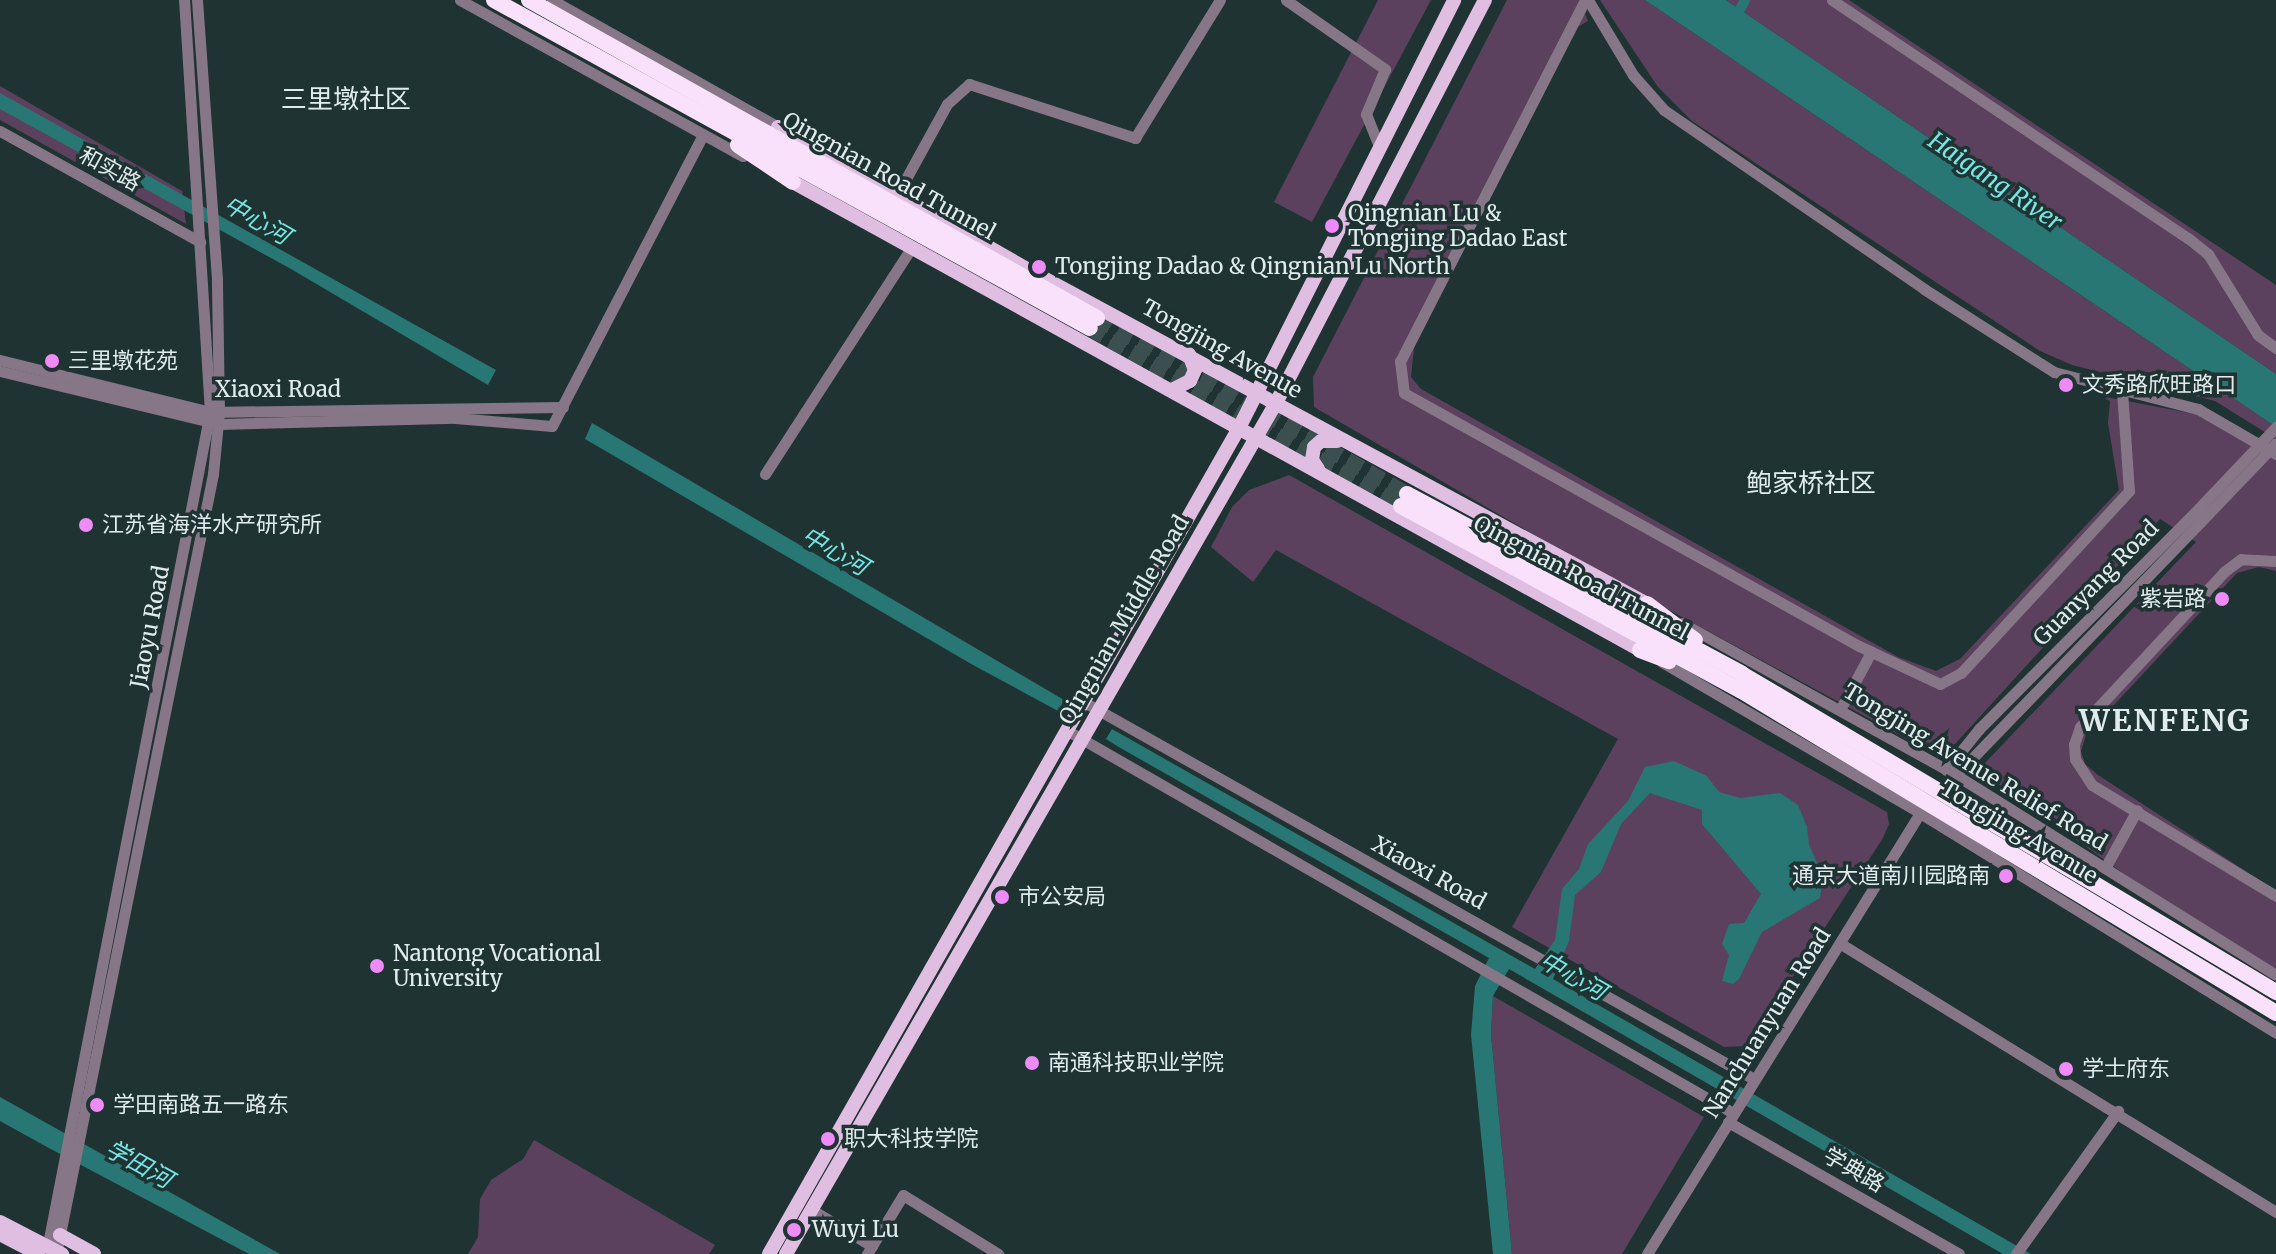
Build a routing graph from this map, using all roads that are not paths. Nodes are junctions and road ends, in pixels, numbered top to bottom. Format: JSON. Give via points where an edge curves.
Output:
{"nodes":[{"id":1,"x":184,"y":0,"type":"edge"},
{"id":2,"x":197,"y":0,"type":"edge"},
{"id":3,"x":460,"y":0,"type":"edge"},
{"id":4,"x":494,"y":0,"type":"edge"},
{"id":5,"x":529,"y":0,"type":"edge"},
{"id":6,"x":552,"y":0,"type":"edge"},
{"id":7,"x":1220,"y":0,"type":"edge"},
{"id":8,"x":1286,"y":0,"type":"edge"},
{"id":9,"x":1454,"y":0,"type":"edge"},
{"id":10,"x":1485,"y":0,"type":"edge"},
{"id":11,"x":1586,"y":0,"type":"edge"},
{"id":12,"x":1832,"y":0,"type":"edge"},
{"id":13,"x":656,"y":80,"type":"junction"},
{"id":14,"x":778,"y":127,"type":"junction"},
{"id":15,"x":0,"y":131,"type":"edge"},
{"id":16,"x":703,"y":135,"type":"junction"},
{"id":17,"x":1380,"y":148,"type":"junction"},
{"id":18,"x":793,"y":182,"type":"junction"},
{"id":19,"x":897,"y":195,"type":"junction"},
{"id":20,"x":200,"y":242,"type":"junction"},
{"id":21,"x":911,"y":248,"type":"junction"},
{"id":22,"x":1094,"y":323,"type":"tunnel mouth"},
{"id":23,"x":2276,"y":348,"type":"edge"},
{"id":24,"x":1189,"y":354,"type":"junction"},
{"id":25,"x":0,"y":360,"type":"edge"},
{"id":26,"x":0,"y":371,"type":"edge"},
{"id":27,"x":1174,"y":389,"type":"junction"},
{"id":28,"x":2122,"y":391,"type":"junction"},
{"id":29,"x":1257,"y":392,"type":"junction"},
{"id":30,"x":1276,"y":403,"type":"junction"},
{"id":31,"x":563,"y":407,"type":"junction"},
{"id":32,"x":214,"y":418,"type":"junction"},
{"id":33,"x":2276,"y":427,"type":"edge"},
{"id":34,"x":1239,"y":428,"type":"junction"},
{"id":35,"x":1256,"y":437,"type":"junction"},
{"id":36,"x":1342,"y":441,"type":"junction"},
{"id":37,"x":2276,"y":443,"type":"edge"},
{"id":38,"x":2276,"y":454,"type":"edge"},
{"id":39,"x":1318,"y":469,"type":"junction"},
{"id":40,"x":765,"y":474,"type":"dead end"},
{"id":41,"x":1404,"y":500,"type":"tunnel mouth"},
{"id":42,"x":2204,"y":511,"type":"junction"},
{"id":43,"x":2276,"y":561,"type":"edge"},
{"id":44,"x":1647,"y":604,"type":"junction"},
{"id":45,"x":1640,"y":650,"type":"junction"},
{"id":46,"x":1871,"y":652,"type":"junction"},
{"id":47,"x":1741,"y":682,"type":"junction"},
{"id":48,"x":1091,"y":706,"type":"junction"},
{"id":49,"x":1841,"y":708,"type":"junction"},
{"id":50,"x":1074,"y":735,"type":"junction"},
{"id":51,"x":1951,"y":773,"type":"junction"},
{"id":52,"x":2137,"y":810,"type":"junction"},
{"id":53,"x":1920,"y":813,"type":"junction"},
{"id":54,"x":2105,"y":868,"type":"junction"},
{"id":55,"x":2276,"y":896,"type":"edge"},
{"id":56,"x":1841,"y":944,"type":"junction"},
{"id":57,"x":2275,"y":988,"type":"edge"},
{"id":58,"x":2276,"y":1013,"type":"edge"},
{"id":59,"x":2276,"y":1033,"type":"edge"},
{"id":60,"x":1752,"y":1082,"type":"junction"},
{"id":61,"x":2118,"y":1111,"type":"junction"},
{"id":62,"x":1733,"y":1115,"type":"junction"},
{"id":63,"x":70,"y":1165,"type":"junction"},
{"id":64,"x":812,"y":1210,"type":"junction"},
{"id":65,"x":2276,"y":1212,"type":"edge"},
{"id":66,"x":0,"y":1222,"type":"edge"},
{"id":67,"x":0,"y":1234,"type":"edge"},
{"id":68,"x":60,"y":1235,"type":"junction"},
{"id":69,"x":870,"y":1250,"type":"edge"},
{"id":70,"x":51,"y":1252,"type":"edge"},
{"id":71,"x":94,"y":1254,"type":"edge"},
{"id":72,"x":769,"y":1254,"type":"edge"},
{"id":73,"x":786,"y":1254,"type":"edge"},
{"id":74,"x":998,"y":1254,"type":"edge"},
{"id":75,"x":1647,"y":1254,"type":"edge"},
{"id":76,"x":1959,"y":1254,"type":"edge"},
{"id":77,"x":2016,"y":1254,"type":"edge"}],
"edges":[{"from":1,"to":20,"type":"street","name":"Jiaoyu Road"},
{"from":2,"to":32,"type":"street","name":"Jiaoyu Road","via":[[217,279]]},
{"from":3,"to":16,"type":"street"},
{"from":4,"to":13,"type":"highway"},
{"from":5,"to":13,"type":"highway"},
{"from":6,"to":14,"type":"street"},
{"from":7,"to":19,"type":"street","via":[[1135,138],[969,84],[947,104]]},
{"from":8,"to":17,"type":"street","via":[[1385,69],[1366,114]]},
{"from":9,"to":17,"type":"main road","name":"Qingnian Middle Road"},
{"from":10,"to":30,"type":"main road","name":"Qingnian Middle Road"},
{"from":11,"to":28,"type":"street","via":[[1633,75],[1675,118],[2019,351],[2054,372]]},
{"from":11,"to":46,"type":"street","via":[[1400,361],[1404,393]]},
{"from":12,"to":23,"type":"street","via":[[2188,238],[2208,254],[2258,335]]},
{"from":13,"to":14,"type":"highway"},
{"from":13,"to":18,"type":"highway"},
{"from":13,"to":22,"type":"highway","name":"Qingnian Road Tunnel"},
{"from":14,"to":19,"type":"main road","name":"Tongjing Avenue"},
{"from":15,"to":20,"type":"street","name":"和实路"},
{"from":16,"to":18,"type":"street"},
{"from":16,"to":31,"type":"street"},
{"from":17,"to":29,"type":"main road","name":"Qingnian Middle Road"},
{"from":18,"to":21,"type":"main road"},
{"from":19,"to":24,"type":"main road","name":"Tongjing Avenue"},
{"from":20,"to":32,"type":"street","name":"Jiaoyu Road"},
{"from":21,"to":27,"type":"main road"},
{"from":21,"to":40,"type":"street"},
{"from":24,"to":27,"type":"main road","via":[[1195,370],[1190,381]]},
{"from":24,"to":29,"type":"main road","name":"Tongjing Avenue"},
{"from":25,"to":32,"type":"street","name":"Xiaoxi Road"},
{"from":26,"to":32,"type":"street","name":"Xiaoxi Road"},
{"from":27,"to":34,"type":"main road"},
{"from":28,"to":38,"type":"street","via":[[2198,409]]},
{"from":28,"to":46,"type":"street","via":[[2129,491],[1961,673],[1940,684]]},
{"from":29,"to":30,"type":"main road","name":"Tongjing Avenue"},
{"from":29,"to":34,"type":"main road","name":"Qingnian Middle Road"},
{"from":30,"to":35,"type":"main road","name":"Qingnian Middle Road"},
{"from":30,"to":36,"type":"main road","name":"Tongjing Avenue"},
{"from":31,"to":32,"type":"street","name":"Xiaoxi Road"},
{"from":31,"to":32,"type":"street","name":"Xiaoxi Road","via":[[552,426],[455,418]]},
{"from":32,"to":63,"type":"street","name":"Jiaoyu Road","via":[[204,527],[135,826]]},
{"from":33,"to":42,"type":"street","name":"Guanyang Road","bridge":true},
{"from":34,"to":35,"type":"main road"},
{"from":34,"to":48,"type":"main road","name":"Qingnian Middle Road"},
{"from":35,"to":39,"type":"main road"},
{"from":35,"to":48,"type":"main road","name":"Qingnian Middle Road"},
{"from":36,"to":39,"type":"main road","via":[[1321,441],[1314,447],[1312,460]]},
{"from":36,"to":44,"type":"main road","name":"Tongjing Avenue"},
{"from":37,"to":42,"type":"street","name":"Guanyang Road","bridge":true},
{"from":39,"to":45,"type":"main road"},
{"from":41,"to":47,"type":"highway","name":"Qingnian Road Tunnel"},
{"from":42,"to":51,"type":"street","name":"Guanyang Road"},
{"from":43,"to":52,"type":"street","via":[[2241,559],[2224,572],[2080,727],[2074,744],[2081,772]]},
{"from":44,"to":47,"type":"highway"},
{"from":44,"to":49,"type":"street","name":"Tongjing Avenue Relief Road"},
{"from":45,"to":47,"type":"highway"},
{"from":45,"to":53,"type":"street"},
{"from":46,"to":49,"type":"street"},
{"from":47,"to":57,"type":"highway","name":"Tongjing Avenue"},
{"from":47,"to":58,"type":"highway","name":"Tongjing Avenue"},
{"from":48,"to":50,"type":"main road","name":"Qingnian Middle Road"},
{"from":48,"to":60,"type":"street","name":"Xiaoxi Road"},
{"from":49,"to":51,"type":"street","name":"Tongjing Avenue Relief Road"},
{"from":50,"to":62,"type":"street"},
{"from":50,"to":64,"type":"main road","name":"Qingnian Middle Road"},
{"from":50,"to":72,"type":"main road","name":"Qingnian Middle Road"},
{"from":51,"to":54,"type":"street","name":"Tongjing Avenue Relief Road"},
{"from":52,"to":54,"type":"street"},
{"from":52,"to":55,"type":"street"},
{"from":53,"to":56,"type":"street","name":"Nanchuanyuan Road"},
{"from":53,"to":59,"type":"street"},
{"from":54,"to":57,"type":"street","name":"Tongjing Avenue Relief Road"},
{"from":56,"to":60,"type":"street","name":"Nanchuanyuan Road"},
{"from":56,"to":61,"type":"street"},
{"from":60,"to":62,"type":"street","name":"Nanchuanyuan Road"},
{"from":61,"to":65,"type":"street"},
{"from":61,"to":77,"type":"street"},
{"from":62,"to":75,"type":"street","name":"Nanchuanyuan Road"},
{"from":62,"to":76,"type":"street","name":"学典路"},
{"from":63,"to":68,"type":"street","name":"Jiaoyu Road"},
{"from":63,"to":70,"type":"street","name":"Jiaoyu Road"},
{"from":64,"to":69,"type":"street"},
{"from":64,"to":73,"type":"main road","name":"Qingnian Middle Road"},
{"from":66,"to":70,"type":"main road"},
{"from":67,"to":70,"type":"main road"},
{"from":68,"to":70,"type":"street","name":"Jiaoyu Road"},
{"from":68,"to":71,"type":"main road"},
{"from":69,"to":74,"type":"street","via":[[903,1195]]}]}
